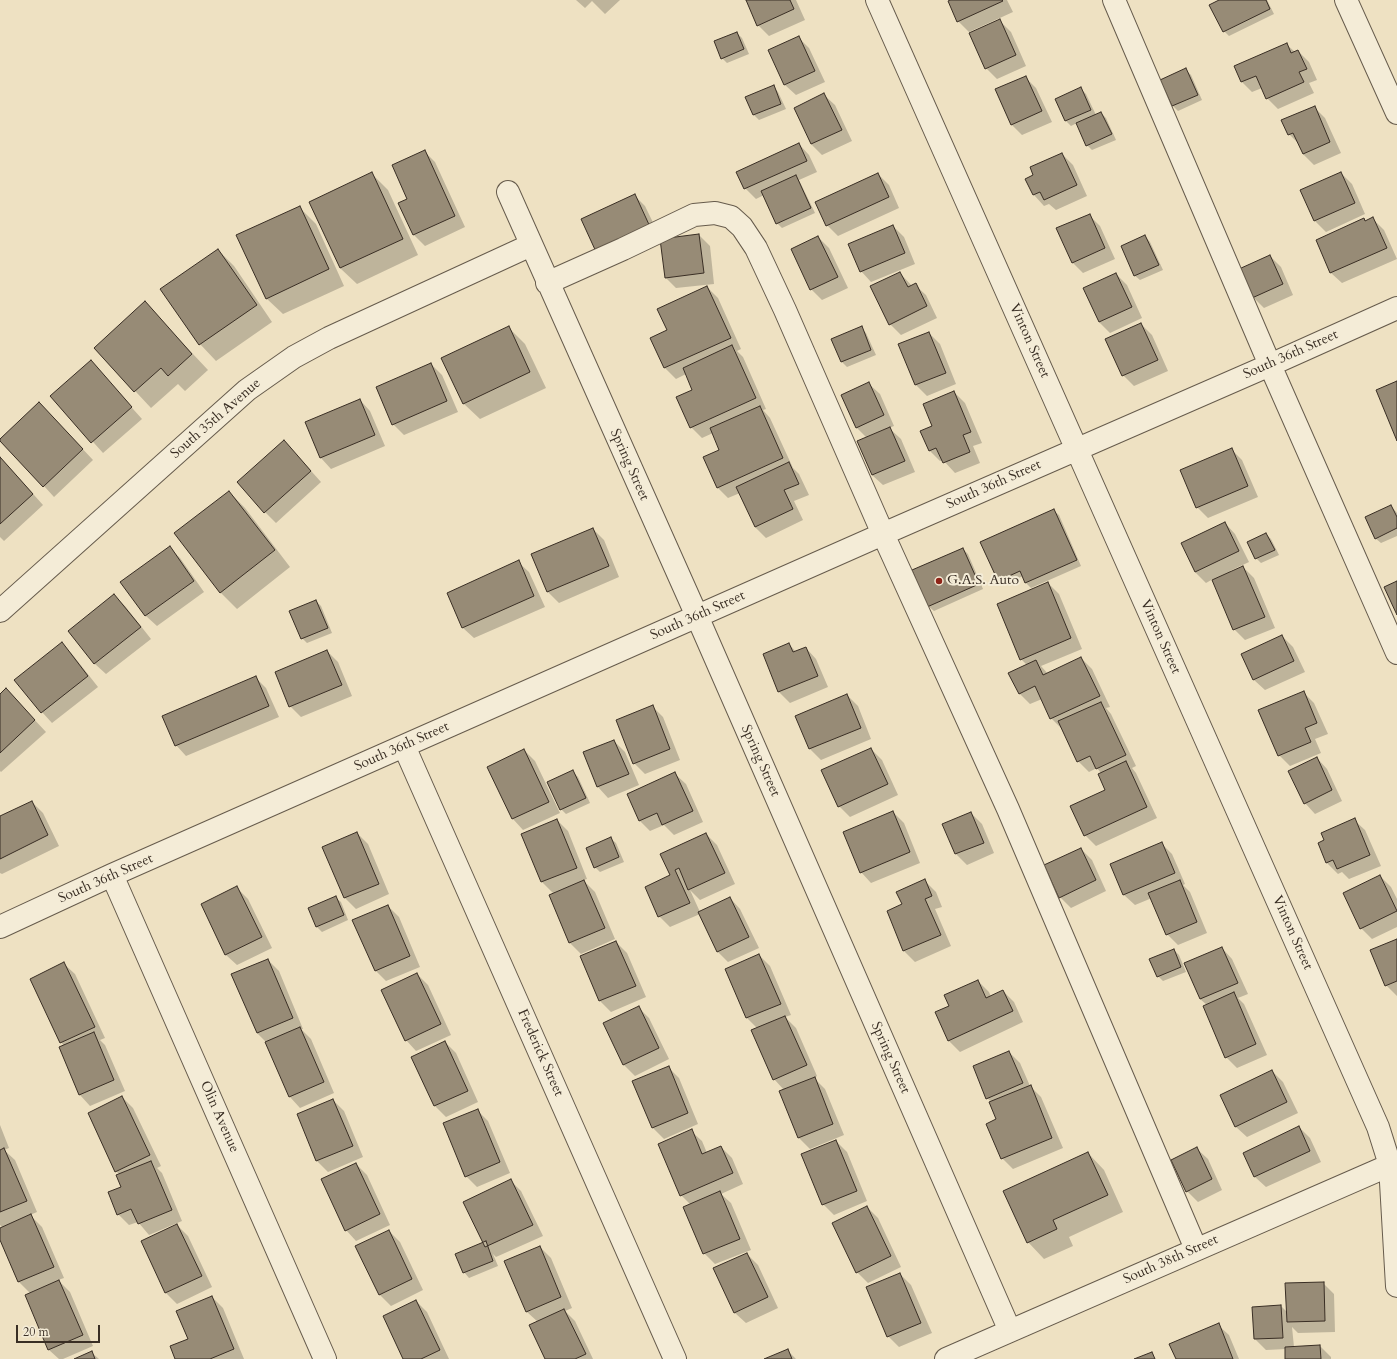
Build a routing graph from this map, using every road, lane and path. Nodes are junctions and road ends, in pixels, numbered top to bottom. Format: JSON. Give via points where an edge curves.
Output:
{"nodes":[{"id":1,"x":877,"y":0,"type":"edge"},
{"id":2,"x":1114,"y":0,"type":"edge"},
{"id":3,"x":1346,"y":0,"type":"edge"},
{"id":4,"x":1397,"y":113,"type":"edge"},
{"id":5,"x":508,"y":192,"type":"dead end"},
{"id":6,"x":531,"y":245,"type":"junction"},
{"id":7,"x":548,"y":283,"type":"junction"},
{"id":8,"x":1397,"y":308,"type":"edge"},
{"id":9,"x":1270,"y":366,"type":"junction"},
{"id":10,"x":1076,"y":449,"type":"junction"},
{"id":11,"x":883,"y":534,"type":"junction"},
{"id":12,"x":0,"y":611,"type":"edge"},
{"id":13,"x":697,"y":616,"type":"junction"},
{"id":14,"x":1397,"y":653,"type":"edge"},
{"id":15,"x":404,"y":746,"type":"junction"},
{"id":16,"x":112,"y":875,"type":"junction"},
{"id":17,"x":0,"y":927,"type":"edge"},
{"id":18,"x":1393,"y":1164,"type":"edge"},
{"id":19,"x":1196,"y":1249,"type":"junction"},
{"id":20,"x":1397,"y":1286,"type":"edge"},
{"id":21,"x":1010,"y":1331,"type":"junction"},
{"id":22,"x":325,"y":1359,"type":"edge"},
{"id":23,"x":675,"y":1359,"type":"edge"},
{"id":24,"x":946,"y":1359,"type":"edge"}],
"edges":[{"from":1,"to":10,"type":"street","name":"Vinton Street"},
{"from":2,"to":9,"type":"street"},
{"from":3,"to":4,"type":"street"},
{"from":5,"to":6,"type":"street","name":"Spring Street"},
{"from":6,"to":7,"type":"street","name":"Spring Street"},
{"from":6,"to":12,"type":"street","name":"South 35th Avenue","via":[[328,338],[264,377]]},
{"from":7,"to":11,"type":"street","via":[[694,215],[715,213],[731,217],[742,227],[759,255]]},
{"from":7,"to":13,"type":"street","name":"Spring Street"},
{"from":8,"to":9,"type":"street","name":"South 36th Street"},
{"from":9,"to":10,"type":"street","name":"South 36th Street"},
{"from":9,"to":14,"type":"street"},
{"from":10,"to":11,"type":"street","name":"South 36th Street"},
{"from":10,"to":18,"type":"street","name":"Vinton Street"},
{"from":11,"to":13,"type":"street","name":"South 36th Street"},
{"from":11,"to":19,"type":"street","via":[[1011,817]]},
{"from":13,"to":15,"type":"street","name":"South 36th Street"},
{"from":13,"to":21,"type":"street","name":"Spring Street"},
{"from":15,"to":16,"type":"street","name":"South 36th Street"},
{"from":15,"to":23,"type":"street","name":"Frederick Street"},
{"from":16,"to":17,"type":"street","name":"South 36th Street"},
{"from":16,"to":22,"type":"street","name":"Olin Avenue"},
{"from":18,"to":19,"type":"street","name":"South 38th Street"},
{"from":18,"to":20,"type":"street","name":"Vinton Street"},
{"from":19,"to":21,"type":"street","name":"South 38th Street"},
{"from":21,"to":24,"type":"street","name":"South 38th Street"}]}
